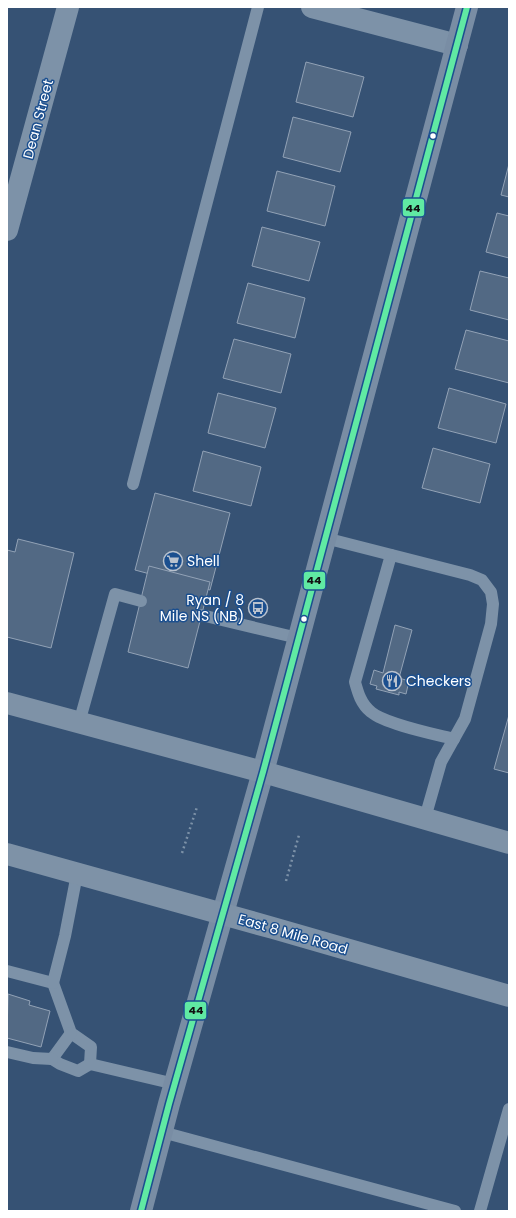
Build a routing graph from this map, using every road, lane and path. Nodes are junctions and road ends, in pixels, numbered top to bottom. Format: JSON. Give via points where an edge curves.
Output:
{"nodes":[{"id":1,"x":68,"y":7,"type":"edge"},
{"id":2,"x":258,"y":7,"type":"edge"},
{"id":3,"x":312,"y":7,"type":"edge"},
{"id":4,"x":467,"y":7,"type":"edge"},
{"id":5,"x":457,"y":45,"type":"junction"},
{"id":6,"x":7,"y":230,"type":"edge"},
{"id":7,"x":133,"y":484,"type":"dead end"},
{"id":8,"x":325,"y":538,"type":"junction"},
{"id":9,"x":391,"y":555,"type":"junction"},
{"id":10,"x":141,"y":601,"type":"dead end"},
{"id":11,"x":201,"y":615,"type":"dead end"},
{"id":12,"x":298,"y":638,"type":"junction"},
{"id":13,"x":7,"y":703,"type":"edge"},
{"id":14,"x":79,"y":722,"type":"junction"},
{"id":15,"x":454,"y":739,"type":"junction"},
{"id":16,"x":263,"y":772,"type":"junction"},
{"id":17,"x":196,"y":806,"type":"dead end"},
{"id":18,"x":425,"y":818,"type":"junction"},
{"id":19,"x":299,"y":835,"type":"dead end"},
{"id":20,"x":509,"y":842,"type":"edge"},
{"id":21,"x":182,"y":853,"type":"dead end"},
{"id":22,"x":7,"y":854,"type":"edge"},
{"id":23,"x":77,"y":874,"type":"junction"},
{"id":24,"x":286,"y":881,"type":"dead end"},
{"id":25,"x":223,"y":914,"type":"junction"},
{"id":26,"x":7,"y":971,"type":"edge"},
{"id":27,"x":53,"y":983,"type":"junction"},
{"id":28,"x":509,"y":996,"type":"edge"},
{"id":29,"x":71,"y":1033,"type":"junction"},
{"id":30,"x":7,"y":1052,"type":"edge"},
{"id":31,"x":52,"y":1059,"type":"junction"},
{"id":32,"x":90,"y":1064,"type":"junction"},
{"id":33,"x":175,"y":1084,"type":"junction"},
{"id":34,"x":509,"y":1109,"type":"edge"},
{"id":35,"x":162,"y":1132,"type":"junction"},
{"id":36,"x":141,"y":1211,"type":"edge"},
{"id":37,"x":455,"y":1211,"type":"edge"},
{"id":38,"x":480,"y":1211,"type":"edge"}],
"edges":[{"from":1,"to":6,"type":"street","name":"Dean Street"},
{"from":2,"to":7,"type":"lane"},
{"from":3,"to":5,"type":"street"},
{"from":4,"to":5,"type":"street"},
{"from":5,"to":8,"type":"street"},
{"from":8,"to":9,"type":"lane"},
{"from":8,"to":12,"type":"street"},
{"from":9,"to":15,"type":"lane","via":[[355,682],[359,698],[371,712],[386,720]]},
{"from":9,"to":15,"type":"lane","via":[[470,575],[482,580],[491,592],[494,604],[491,624],[465,719]]},
{"from":10,"to":14,"type":"lane","via":[[115,594]]},
{"from":11,"to":12,"type":"lane"},
{"from":12,"to":16,"type":"street"},
{"from":13,"to":14,"type":"highway"},
{"from":14,"to":16,"type":"highway"},
{"from":15,"to":18,"type":"lane","via":[[441,762]]},
{"from":16,"to":18,"type":"highway"},
{"from":16,"to":25,"type":"street"},
{"from":17,"to":21,"type":"path"},
{"from":18,"to":20,"type":"highway"},
{"from":19,"to":24,"type":"path"},
{"from":22,"to":23,"type":"highway","name":"East 8 Mile Road"},
{"from":23,"to":25,"type":"highway","name":"East 8 Mile Road"},
{"from":23,"to":27,"type":"lane"},
{"from":25,"to":28,"type":"highway","name":"East 8 Mile Road"},
{"from":25,"to":33,"type":"street"},
{"from":26,"to":27,"type":"lane"},
{"from":27,"to":29,"type":"lane"},
{"from":29,"to":31,"type":"lane"},
{"from":29,"to":32,"type":"lane","via":[[91,1047]]},
{"from":30,"to":31,"type":"lane"},
{"from":31,"to":32,"type":"lane","via":[[78,1071]]},
{"from":32,"to":33,"type":"lane"},
{"from":33,"to":35,"type":"street"},
{"from":34,"to":38,"type":"lane"},
{"from":35,"to":36,"type":"street"},
{"from":35,"to":37,"type":"lane"}]}
